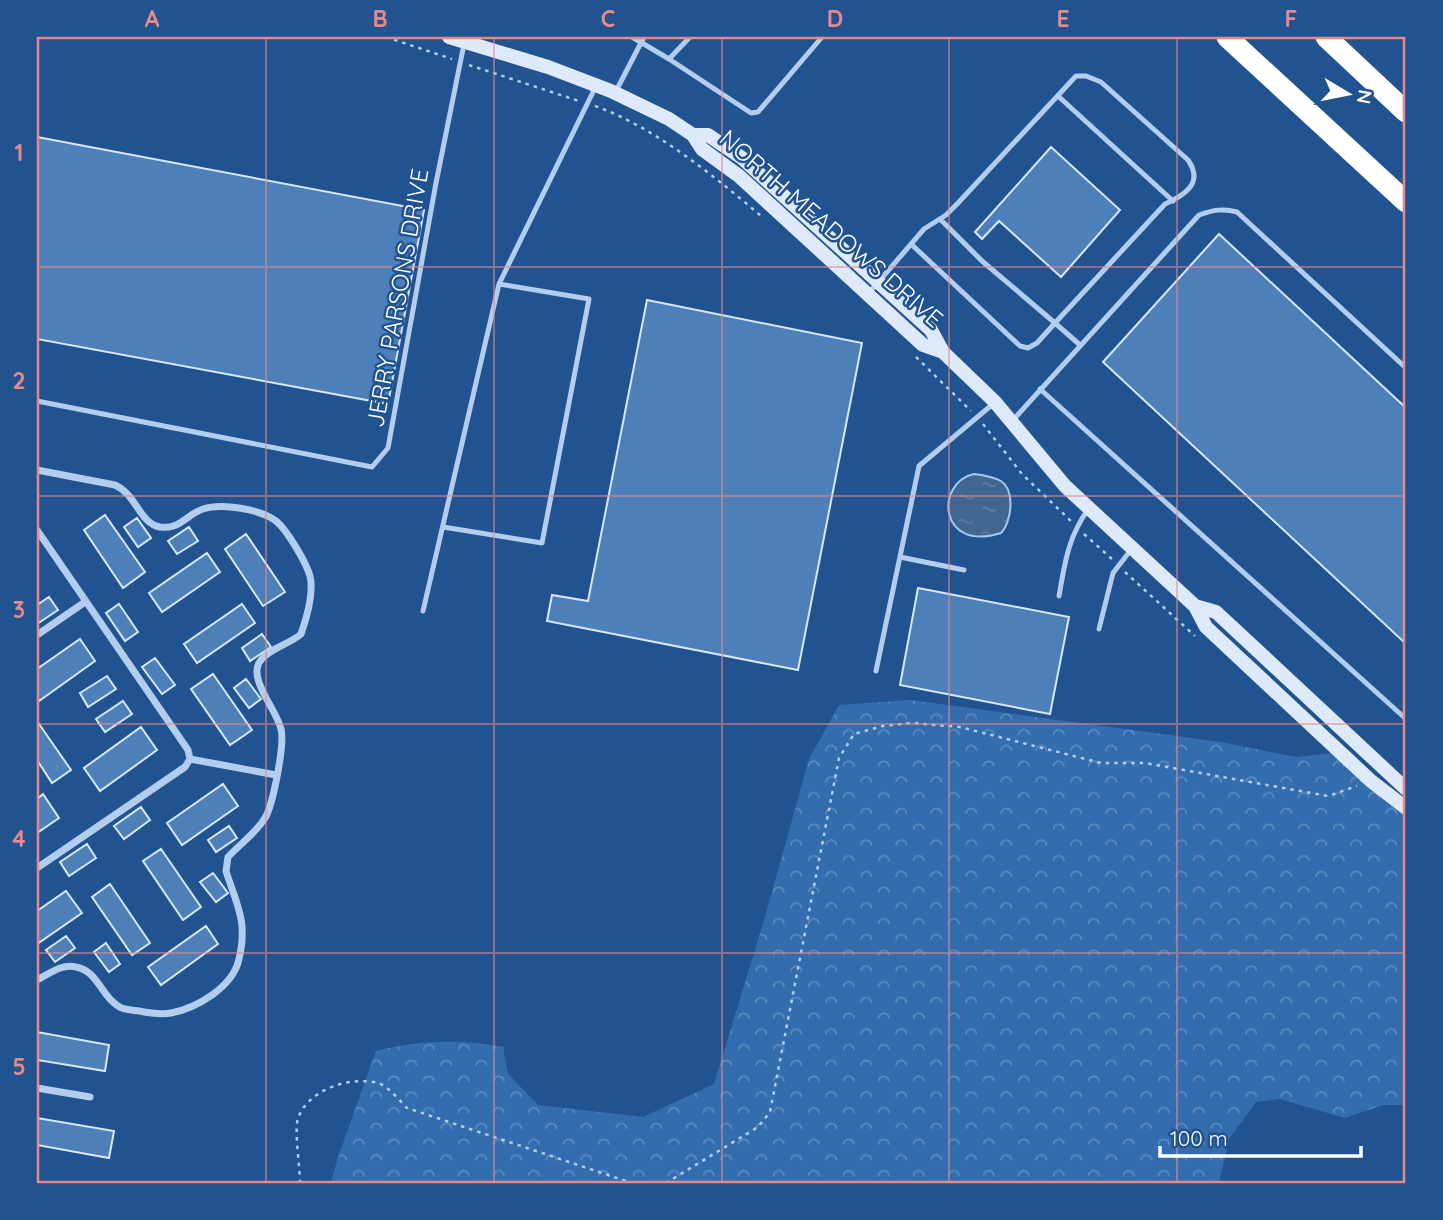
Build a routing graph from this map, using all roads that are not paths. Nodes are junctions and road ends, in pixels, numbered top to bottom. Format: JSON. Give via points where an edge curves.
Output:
{"nodes":[{"id":1,"x":449,"y":37,"type":"edge"},
{"id":2,"x":632,"y":37,"type":"edge"},
{"id":3,"x":690,"y":37,"type":"edge"},
{"id":4,"x":822,"y":37,"type":"edge"},
{"id":5,"x":1227,"y":37,"type":"edge"},
{"id":6,"x":1325,"y":37,"type":"edge"},
{"id":7,"x":466,"y":39,"type":"edge"},
{"id":8,"x":643,"y":40,"type":"edge"},
{"id":9,"x":668,"y":59,"type":"junction"},
{"id":10,"x":596,"y":85,"type":"junction"},
{"id":11,"x":615,"y":93,"type":"junction"},
{"id":12,"x":1058,"y":96,"type":"junction"},
{"id":13,"x":1406,"y":112,"type":"edge"},
{"id":14,"x":693,"y":135,"type":"junction"},
{"id":15,"x":1172,"y":201,"type":"junction"},
{"id":16,"x":1406,"y":202,"type":"edge"},
{"id":17,"x":940,"y":219,"type":"junction"},
{"id":18,"x":911,"y":244,"type":"junction"},
{"id":19,"x":878,"y":282,"type":"junction"},
{"id":20,"x":499,"y":284,"type":"junction"},
{"id":21,"x":868,"y":294,"type":"junction"},
{"id":22,"x":1055,"y":323,"type":"junction"},
{"id":23,"x":1080,"y":345,"type":"junction"},
{"id":24,"x":943,"y":352,"type":"junction"},
{"id":25,"x":1406,"y":368,"type":"edge"},
{"id":26,"x":1040,"y":390,"type":"junction"},
{"id":27,"x":37,"y":401,"type":"edge"},
{"id":28,"x":995,"y":402,"type":"junction"},
{"id":29,"x":1012,"y":421,"type":"junction"},
{"id":30,"x":37,"y":470,"type":"edge"},
{"id":31,"x":1089,"y":508,"type":"junction"},
{"id":32,"x":443,"y":527,"type":"junction"},
{"id":33,"x":37,"y":530,"type":"edge"},
{"id":34,"x":1133,"y":548,"type":"junction"},
{"id":35,"x":900,"y":557,"type":"junction"},
{"id":36,"x":964,"y":570,"type":"dead end"},
{"id":37,"x":1059,"y":596,"type":"dead end"},
{"id":38,"x":85,"y":602,"type":"junction"},
{"id":39,"x":1195,"y":606,"type":"junction"},
{"id":40,"x":423,"y":611,"type":"dead end"},
{"id":41,"x":1099,"y":629,"type":"dead end"},
{"id":42,"x":37,"y":635,"type":"edge"},
{"id":43,"x":876,"y":671,"type":"dead end"},
{"id":44,"x":1406,"y":719,"type":"edge"},
{"id":45,"x":190,"y":759,"type":"junction"},
{"id":46,"x":276,"y":775,"type":"junction"},
{"id":47,"x":1406,"y":789,"type":"edge"},
{"id":48,"x":1406,"y":808,"type":"edge"},
{"id":49,"x":37,"y":868,"type":"edge"},
{"id":50,"x":37,"y":980,"type":"edge"},
{"id":51,"x":37,"y":1088,"type":"edge"},
{"id":52,"x":90,"y":1097,"type":"dead end"}],
"edges":[{"from":1,"to":7,"type":"street","name":"NORTH MEADOWS DRIVE"},
{"from":2,"to":8,"type":"lane"},
{"from":3,"to":9,"type":"lane"},
{"from":4,"to":9,"type":"lane","via":[[758,112],[751,113]]},
{"from":5,"to":16,"type":"highway"},
{"from":6,"to":13,"type":"highway"},
{"from":7,"to":10,"type":"street","name":"NORTH MEADOWS DRIVE"},
{"from":7,"to":27,"type":"lane","name":"JERRY PARSONS DRIVE","via":[[388,448],[372,467]]},
{"from":8,"to":9,"type":"lane"},
{"from":8,"to":11,"type":"lane"},
{"from":10,"to":11,"type":"street","name":"NORTH MEADOWS DRIVE"},
{"from":10,"to":20,"type":"lane"},
{"from":11,"to":14,"type":"street","name":"NORTH MEADOWS DRIVE"},
{"from":12,"to":15,"type":"lane"},
{"from":12,"to":15,"type":"lane","via":[[1076,76],[1101,82],[1188,160],[1194,168],[1194,181],[1183,196]]},
{"from":12,"to":17,"type":"lane"},
{"from":14,"to":19,"type":"street","name":"NORTH MEADOWS DRIVE","via":[[708,135],[742,158]]},
{"from":14,"to":21,"type":"street","name":"NORTH MEADOWS DRIVE","via":[[702,149],[739,176]]},
{"from":15,"to":22,"type":"lane"},
{"from":17,"to":18,"type":"lane"},
{"from":17,"to":22,"type":"lane"},
{"from":18,"to":19,"type":"lane"},
{"from":18,"to":22,"type":"lane","via":[[1020,346],[1037,343]]},
{"from":19,"to":21,"type":"lane"},
{"from":19,"to":24,"type":"street","name":"NORTH MEADOWS DRIVE","via":[[930,330]]},
{"from":20,"to":32,"type":"lane"},
{"from":20,"to":32,"type":"lane","via":[[589,299],[542,543]]},
{"from":21,"to":24,"type":"street","name":"NORTH MEADOWS DRIVE","via":[[923,345]]},
{"from":22,"to":23,"type":"lane"},
{"from":23,"to":25,"type":"lane","via":[[1199,215],[1225,209],[1237,212],[1257,229]]},
{"from":23,"to":26,"type":"lane"},
{"from":24,"to":28,"type":"street","name":"NORTH MEADOWS DRIVE"},
{"from":26,"to":29,"type":"lane"},
{"from":26,"to":44,"type":"lane"},
{"from":28,"to":29,"type":"street","name":"NORTH MEADOWS DRIVE"},
{"from":28,"to":35,"type":"lane","via":[[919,466]]},
{"from":29,"to":31,"type":"street","name":"NORTH MEADOWS DRIVE","via":[[1045,464]]},
{"from":30,"to":46,"type":"street","via":[[126,490],[144,518],[158,527],[175,527],[204,509],[240,507],[276,521],[310,576],[301,634],[260,660],[257,671],[281,729]]},
{"from":31,"to":34,"type":"street","name":"NORTH MEADOWS DRIVE"},
{"from":31,"to":37,"type":"lane","via":[[1076,526],[1065,558]]},
{"from":32,"to":40,"type":"lane"},
{"from":33,"to":38,"type":"street"},
{"from":34,"to":39,"type":"street","name":"NORTH MEADOWS DRIVE"},
{"from":34,"to":41,"type":"lane","via":[[1110,582]]},
{"from":35,"to":36,"type":"lane"},
{"from":35,"to":43,"type":"lane"},
{"from":38,"to":42,"type":"street"},
{"from":38,"to":45,"type":"street"},
{"from":39,"to":47,"type":"street","name":"NORTH MEADOWS DRIVE","via":[[1216,612]]},
{"from":39,"to":48,"type":"street","name":"NORTH MEADOWS DRIVE","via":[[1206,627]]},
{"from":45,"to":46,"type":"street"},
{"from":45,"to":49,"type":"street"},
{"from":46,"to":50,"type":"street","via":[[266,817],[226,864],[243,933],[237,968],[222,986],[182,1010],[155,1014],[119,1007],[80,967],[54,970]]},
{"from":51,"to":52,"type":"street"}]}
